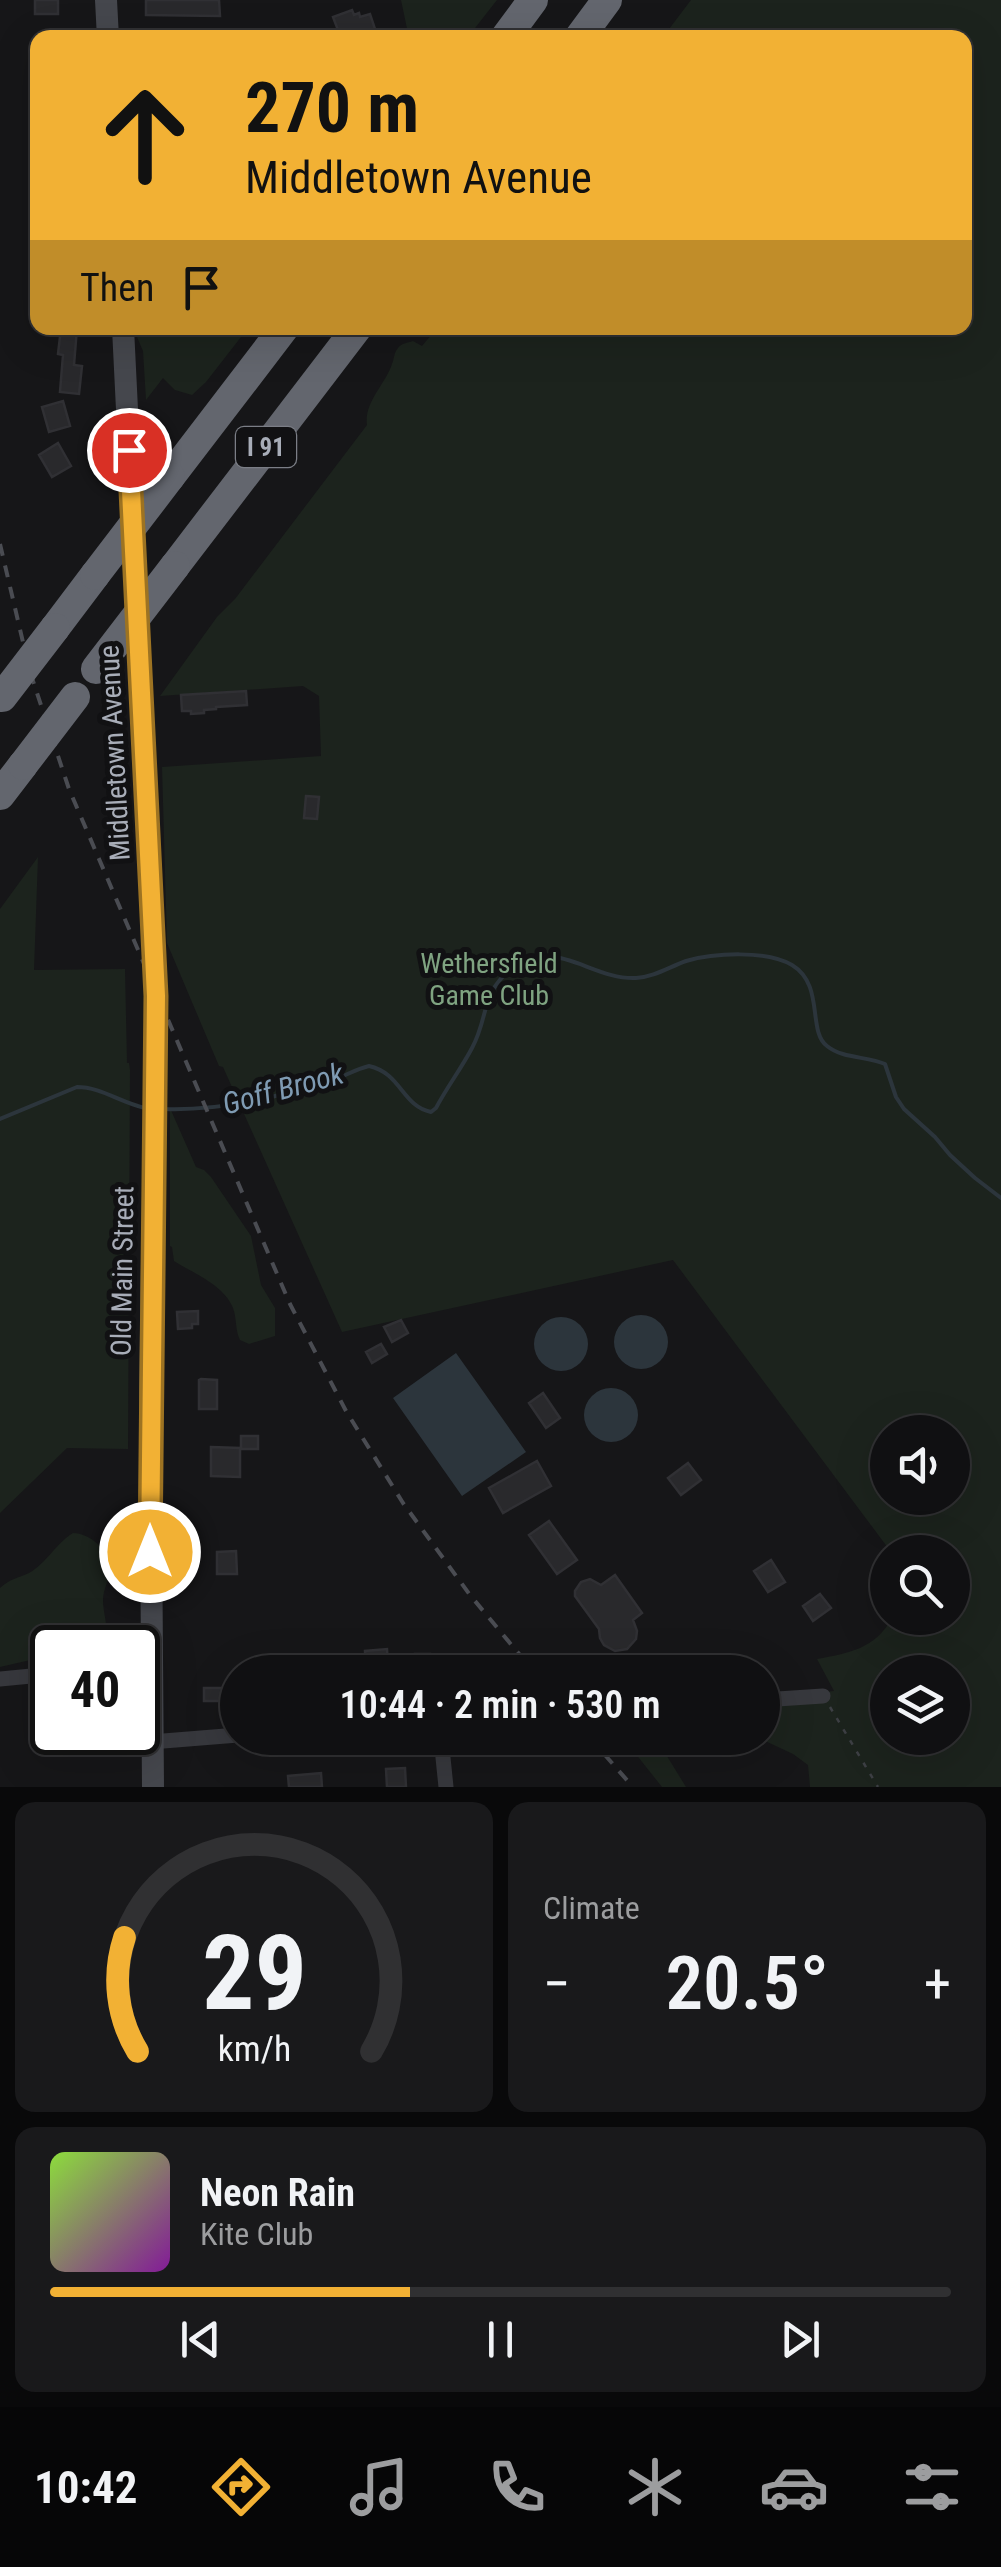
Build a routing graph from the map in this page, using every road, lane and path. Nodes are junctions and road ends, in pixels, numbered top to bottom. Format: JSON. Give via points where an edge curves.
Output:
{"nodes":[{"id":1,"x":106,"y":0,"type":"edge"},
{"id":2,"x":533,"y":0,"type":"edge"},
{"id":3,"x":607,"y":0,"type":"edge"},
{"id":4,"x":108,"y":30,"type":"edge"},
{"id":5,"x":511,"y":30,"type":"edge"},
{"id":6,"x":584,"y":30,"type":"edge"},
{"id":7,"x":123,"y":335,"type":"edge"},
{"id":8,"x":279,"y":335,"type":"edge"},
{"id":9,"x":352,"y":335,"type":"edge"},
{"id":10,"x":1,"y":698,"type":"edge"},
{"id":11,"x":0,"y":795,"type":"edge"},
{"id":12,"x":156,"y":996,"type":"joint"},
{"id":13,"x":145,"y":1625,"type":"edge"},
{"id":14,"x":30,"y":1676,"type":"edge"},
{"id":15,"x":0,"y":1678,"type":"edge"},
{"id":16,"x":823,"y":1696,"type":"joint"},
{"id":17,"x":780,"y":1699,"type":"edge"},
{"id":18,"x":220,"y":1737,"type":"edge"},
{"id":19,"x":160,"y":1741,"type":"edge"},
{"id":20,"x":152,"y":1755,"type":"edge"},
{"id":21,"x":443,"y":1755,"type":"edge"},
{"id":22,"x":153,"y":1787,"type":"edge"},
{"id":23,"x":446,"y":1787,"type":"edge"},
{"id":24,"x":878,"y":1787,"type":"edge"}],
"edges":[{"from":1,"to":4,"type":"street"},
{"from":2,"to":5,"type":"highway"},
{"from":3,"to":6,"type":"highway"},
{"from":7,"to":12,"type":"street","name":"Middletown Avenue"},
{"from":8,"to":10,"type":"highway","number":"I 91","bridge":true},
{"from":9,"to":11,"type":"highway","number":"I 91","bridge":true},
{"from":12,"to":13,"type":"street","name":"Old Main Street"},
{"from":14,"to":15,"type":"street"},
{"from":16,"to":17,"type":"street"},
{"from":16,"to":24,"type":"path"},
{"from":18,"to":19,"type":"street"},
{"from":20,"to":22,"type":"street","name":"Old Main Street"},
{"from":21,"to":23,"type":"street"}]}
